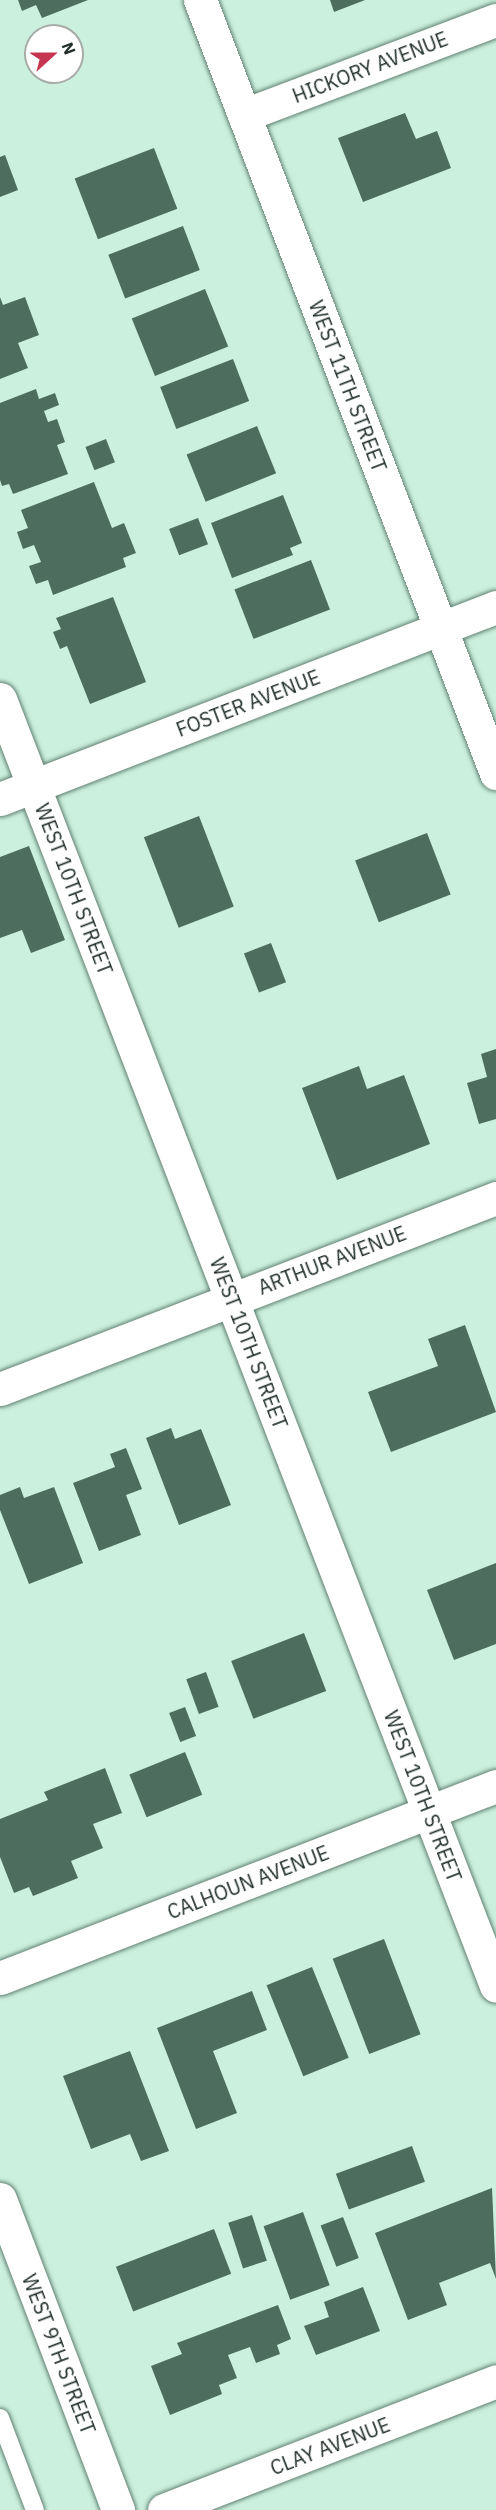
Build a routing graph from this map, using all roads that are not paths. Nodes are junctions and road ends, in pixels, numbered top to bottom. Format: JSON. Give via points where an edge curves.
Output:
{"nodes":[{"id":1,"x":200,"y":0,"type":"edge"},
{"id":2,"x":496,"y":20,"type":"edge"},
{"id":3,"x":244,"y":115,"type":"junction"},
{"id":4,"x":496,"y":608,"type":"edge"},
{"id":5,"x":441,"y":629,"type":"junction"},
{"id":6,"x":0,"y":699,"type":"edge"},
{"id":7,"x":496,"y":773,"type":"edge"},
{"id":8,"x":34,"y":785,"type":"junction"},
{"id":9,"x":0,"y":799,"type":"edge"},
{"id":10,"x":496,"y":1198,"type":"edge"},
{"id":11,"x":231,"y":1298,"type":"junction"},
{"id":12,"x":0,"y":1389,"type":"edge"},
{"id":13,"x":496,"y":1786,"type":"edge"},
{"id":14,"x":430,"y":1811,"type":"junction"},
{"id":15,"x":0,"y":1978,"type":"edge"},
{"id":16,"x":496,"y":1986,"type":"edge"},
{"id":17,"x":0,"y":2199,"type":"edge"},
{"id":18,"x":496,"y":2381,"type":"edge"},
{"id":19,"x":0,"y":2418,"type":"edge"},
{"id":20,"x":35,"y":2510,"type":"edge"},
{"id":21,"x":118,"y":2510,"type":"edge"},
{"id":22,"x":164,"y":2510,"type":"edge"}],
"edges":[{"from":1,"to":3,"type":"street","name":"WEST 11TH STREET"},
{"from":2,"to":3,"type":"street","name":"HICKORY AVENUE"},
{"from":3,"to":5,"type":"street","name":"WEST 11TH STREET"},
{"from":4,"to":5,"type":"street","name":"FOSTER AVENUE"},
{"from":5,"to":7,"type":"street","name":"WEST 11TH STREET"},
{"from":5,"to":8,"type":"street","name":"FOSTER AVENUE"},
{"from":6,"to":8,"type":"street","name":"WEST 10TH STREET"},
{"from":8,"to":9,"type":"street","name":"FOSTER AVENUE"},
{"from":8,"to":11,"type":"street","name":"WEST 10TH STREET"},
{"from":10,"to":11,"type":"street","name":"ARTHUR AVENUE"},
{"from":11,"to":12,"type":"street","name":"ARTHUR AVENUE"},
{"from":11,"to":14,"type":"street","name":"WEST 10TH STREET"},
{"from":13,"to":14,"type":"street","name":"CALHOUN AVENUE"},
{"from":14,"to":15,"type":"street","name":"CALHOUN AVENUE"},
{"from":14,"to":16,"type":"street","name":"WEST 10TH STREET"},
{"from":17,"to":21,"type":"street","name":"WEST 9TH STREET"},
{"from":18,"to":22,"type":"street","name":"CLAY AVENUE"},
{"from":19,"to":20,"type":"lane"}]}
